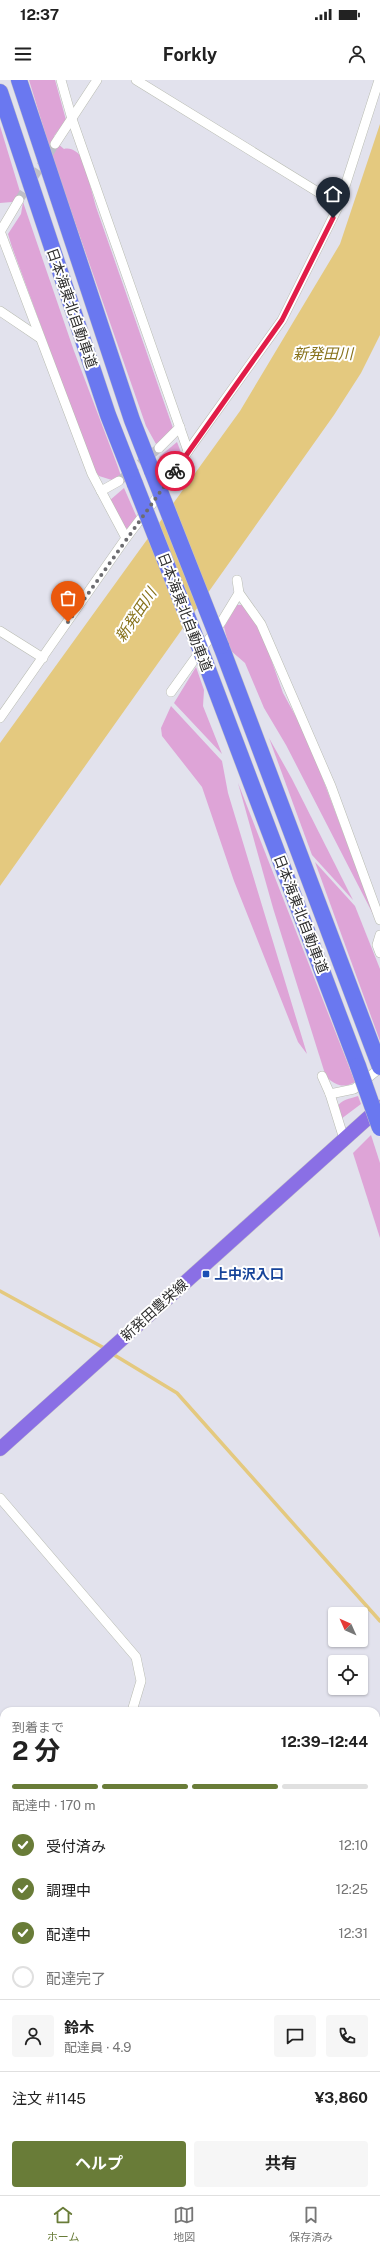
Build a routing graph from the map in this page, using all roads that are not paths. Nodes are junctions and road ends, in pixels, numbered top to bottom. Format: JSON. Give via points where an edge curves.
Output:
{"nodes":[{"id":1,"x":19,"y":80,"type":"edge"},
{"id":2,"x":60,"y":80,"type":"edge"},
{"id":3,"x":97,"y":80,"type":"edge"},
{"id":4,"x":136,"y":80,"type":"edge"},
{"id":5,"x":379,"y":80,"type":"edge"},
{"id":6,"x":0,"y":92,"type":"edge"},
{"id":7,"x":72,"y":119,"type":"junction"},
{"id":8,"x":55,"y":144,"type":"tunnel mouth"},
{"id":9,"x":19,"y":200,"type":"tunnel mouth"},
{"id":10,"x":339,"y":205,"type":"junction"},
{"id":11,"x":0,"y":232,"type":"edge"},
{"id":12,"x":0,"y":311,"type":"edge"},
{"id":13,"x":40,"y":338,"type":"junction"},
{"id":14,"x":180,"y":427,"type":"junction"},
{"id":15,"x":159,"y":448,"type":"tunnel mouth"},
{"id":16,"x":188,"y":451,"type":"junction"},
{"id":17,"x":119,"y":481,"type":"tunnel mouth"},
{"id":18,"x":101,"y":491,"type":"junction"},
{"id":19,"x":126,"y":538,"type":"junction"},
{"id":20,"x":237,"y":580,"type":"dead end"},
{"id":21,"x":239,"y":593,"type":"junction"},
{"id":22,"x":0,"y":631,"type":"edge"},
{"id":23,"x":43,"y":658,"type":"junction"},
{"id":24,"x":171,"y":692,"type":"dead end"},
{"id":25,"x":0,"y":718,"type":"edge"},
{"id":26,"x":380,"y":920,"type":"edge"},
{"id":27,"x":380,"y":935,"type":"edge"},
{"id":28,"x":380,"y":953,"type":"edge"},
{"id":29,"x":380,"y":1068,"type":"edge"},
{"id":30,"x":322,"y":1076,"type":"dead end"},
{"id":31,"x":330,"y":1094,"type":"junction"},
{"id":32,"x":380,"y":1107,"type":"edge"},
{"id":33,"x":380,"y":1128,"type":"edge"},
{"id":34,"x":344,"y":1139,"type":"junction"},
{"id":35,"x":0,"y":1449,"type":"edge"},
{"id":36,"x":0,"y":1498,"type":"edge"},
{"id":37,"x":133,"y":1707,"type":"edge"}],
"edges":[{"from":1,"to":29,"type":"highway","name":"日本海東北自動車道","bridge":true,"via":[[132,420],[221,646]]},
{"from":2,"to":7,"type":"street"},
{"from":3,"to":7,"type":"street"},
{"from":4,"to":10,"type":"street"},
{"from":5,"to":10,"type":"street"},
{"from":6,"to":33,"type":"highway","name":"日本海東北自動車道","bridge":true,"via":[[108,415],[206,664]]},
{"from":7,"to":8,"type":"street"},
{"from":7,"to":14,"type":"street"},
{"from":9,"to":11,"type":"street"},
{"from":10,"to":16,"type":"street","via":[[282,320]]},
{"from":11,"to":13,"type":"street"},
{"from":12,"to":13,"type":"street"},
{"from":13,"to":18,"type":"street","via":[[92,474]]},
{"from":14,"to":15,"type":"street"},
{"from":14,"to":16,"type":"street"},
{"from":16,"to":19,"type":"street","via":[[168,483]]},
{"from":17,"to":18,"type":"street"},
{"from":18,"to":19,"type":"street"},
{"from":19,"to":23,"type":"street"},
{"from":20,"to":21,"type":"street"},
{"from":21,"to":24,"type":"street","via":[[222,622]]},
{"from":21,"to":26,"type":"street","via":[[261,624],[331,786]]},
{"from":22,"to":23,"type":"street"},
{"from":23,"to":25,"type":"street"},
{"from":27,"to":28,"type":"street","via":[[377,945]]},
{"from":29,"to":31,"type":"street","via":[[354,1089]]},
{"from":30,"to":31,"type":"street"},
{"from":31,"to":34,"type":"street"},
{"from":32,"to":34,"type":"main road","name":"新発田豊栄線"},
{"from":34,"to":35,"type":"main road","name":"新発田豊栄線"},
{"from":36,"to":37,"type":"street","via":[[136,1657],[141,1680]]}]}
